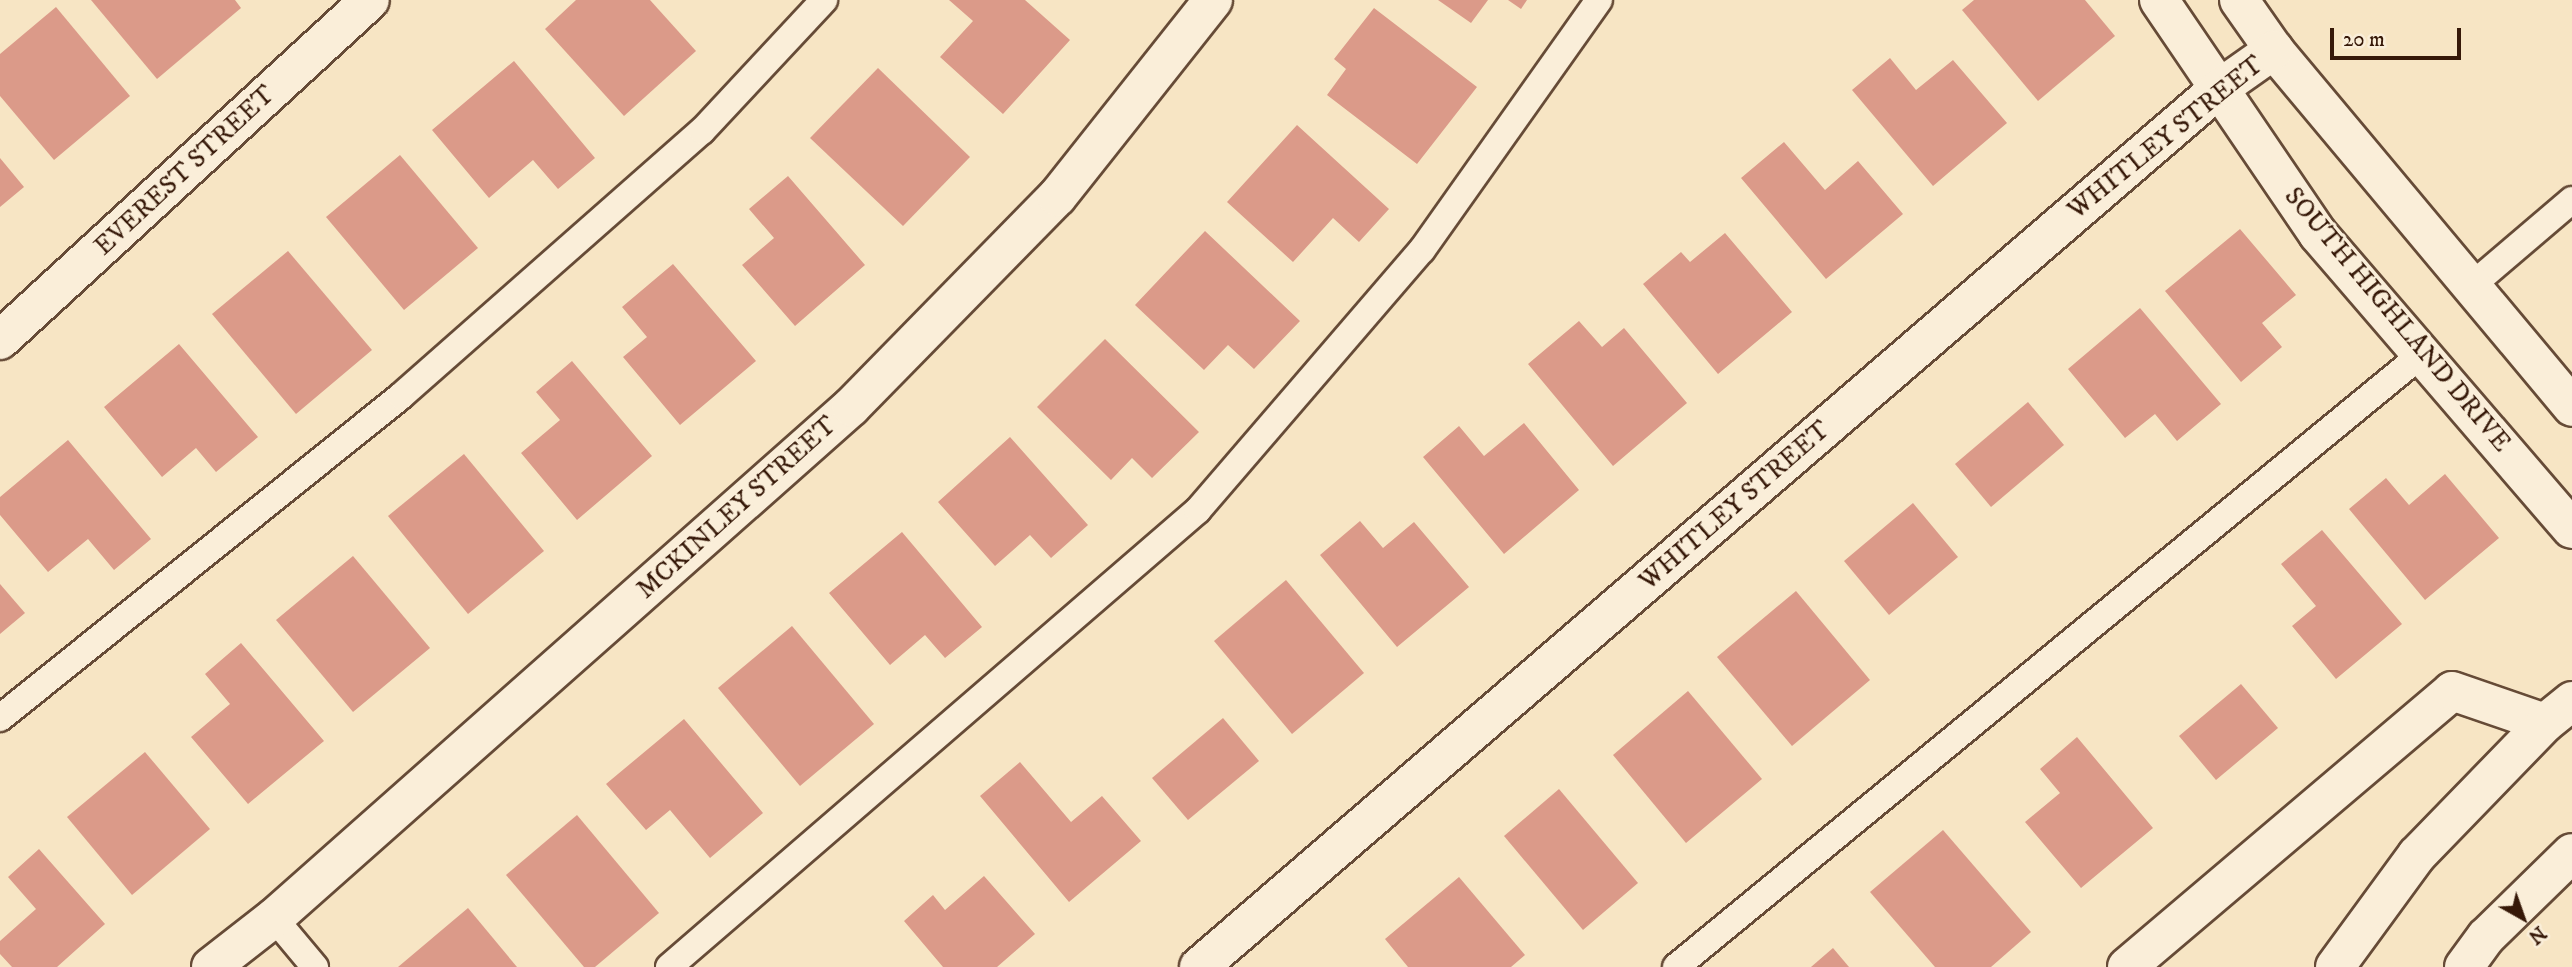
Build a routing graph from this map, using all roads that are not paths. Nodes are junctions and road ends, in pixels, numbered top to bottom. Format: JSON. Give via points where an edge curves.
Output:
{"nodes":[{"id":1,"x":370,"y":0,"type":"edge"},
{"id":2,"x":824,"y":0,"type":"edge"},
{"id":3,"x":1213,"y":0,"type":"edge"},
{"id":4,"x":1599,"y":0,"type":"edge"},
{"id":5,"x":2159,"y":0,"type":"edge"},
{"id":6,"x":2239,"y":0,"type":"edge"},
{"id":7,"x":2274,"y":50,"type":"junction"},
{"id":8,"x":2217,"y":90,"type":"junction"},
{"id":9,"x":2572,"y":200,"type":"edge"},
{"id":10,"x":2470,"y":287,"type":"junction"},
{"id":11,"x":0,"y":341,"type":"edge"},
{"id":12,"x":2423,"y":354,"type":"junction"},
{"id":13,"x":2572,"y":407,"type":"edge"},
{"id":14,"x":2572,"y":529,"type":"edge"},
{"id":15,"x":2558,"y":712,"type":"edge"},
{"id":16,"x":0,"y":718,"type":"edge"},
{"id":17,"x":2572,"y":853,"type":"edge"},
{"id":18,"x":274,"y":918,"type":"junction"},
{"id":19,"x":211,"y":967,"type":"edge"},
{"id":20,"x":315,"y":967,"type":"edge"},
{"id":21,"x":669,"y":967,"type":"edge"},
{"id":22,"x":1199,"y":967,"type":"edge"},
{"id":23,"x":1675,"y":967,"type":"edge"},
{"id":24,"x":2126,"y":967,"type":"edge"},
{"id":25,"x":2335,"y":967,"type":"edge"},
{"id":26,"x":2464,"y":967,"type":"edge"}],
"edges":[{"from":1,"to":11,"type":"street","name":"EVEREST STREET"},
{"from":2,"to":16,"type":"lane","via":[[702,131],[411,386]]},
{"from":3,"to":18,"type":"street","name":"MCKINLEY STREET","via":[[1057,197],[851,407]]},
{"from":4,"to":21,"type":"lane","via":[[1422,250],[1198,510]]},
{"from":5,"to":8,"type":"street","name":"SOUTH HIGHLAND DRIVE"},
{"from":6,"to":7,"type":"street"},
{"from":7,"to":8,"type":"street","name":"WHITLEY STREET"},
{"from":7,"to":10,"type":"street"},
{"from":8,"to":12,"type":"street","name":"SOUTH HIGHLAND DRIVE","via":[[2318,234]]},
{"from":8,"to":22,"type":"street","name":"WHITLEY STREET"},
{"from":9,"to":10,"type":"lane"},
{"from":10,"to":13,"type":"street"},
{"from":12,"to":14,"type":"street","name":"SOUTH HIGHLAND DRIVE"},
{"from":12,"to":23,"type":"lane"},
{"from":15,"to":24,"type":"street","via":[[2452,691]]},
{"from":15,"to":25,"type":"street","via":[[2417,855]]},
{"from":17,"to":26,"type":"street","via":[[2486,937]]},
{"from":18,"to":19,"type":"street","name":"MCKINLEY STREET"},
{"from":18,"to":20,"type":"lane"}]}
